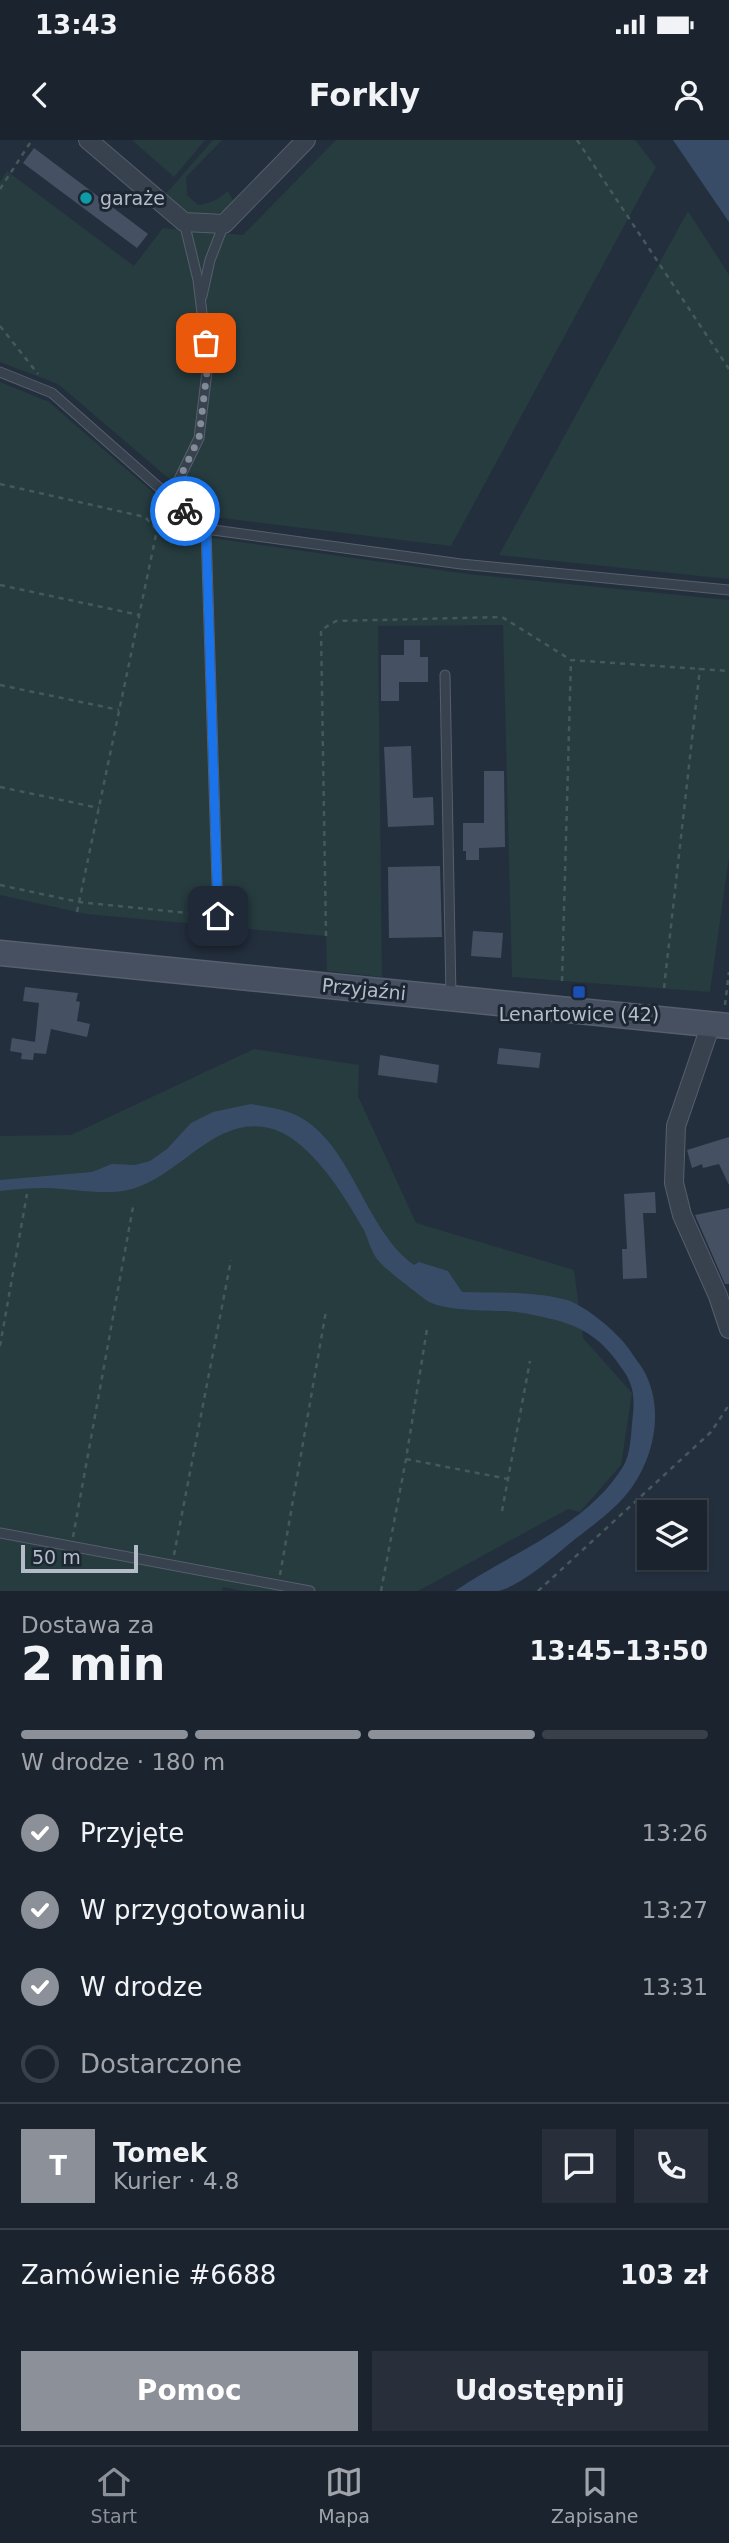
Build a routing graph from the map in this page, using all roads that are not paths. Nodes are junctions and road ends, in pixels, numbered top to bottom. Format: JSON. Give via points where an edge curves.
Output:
{"nodes":[{"id":1,"x":88,"y":140,"type":"edge"},
{"id":2,"x":306,"y":140,"type":"edge"},
{"id":3,"x":184,"y":222,"type":"junction"},
{"id":4,"x":224,"y":224,"type":"junction"},
{"id":5,"x":201,"y":303,"type":"junction"},
{"id":6,"x":0,"y":372,"type":"edge"},
{"id":7,"x":170,"y":498,"type":"junction"},
{"id":8,"x":206,"y":533,"type":"junction"},
{"id":9,"x":729,"y":590,"type":"edge"},
{"id":10,"x":445,"y":675,"type":"dead end"},
{"id":11,"x":218,"y":916,"type":"road end"},
{"id":12,"x":0,"y":953,"type":"edge"},
{"id":13,"x":452,"y":998,"type":"junction"},
{"id":14,"x":721,"y":1025,"type":"edge"},
{"id":15,"x":729,"y":1329,"type":"edge"},
{"id":16,"x":0,"y":1533,"type":"edge"},
{"id":17,"x":310,"y":1591,"type":"edge"}],
"edges":[{"from":1,"to":3,"type":"street"},
{"from":2,"to":4,"type":"street"},
{"from":3,"to":4,"type":"street"},
{"from":3,"to":5,"type":"lane"},
{"from":4,"to":5,"type":"lane"},
{"from":5,"to":7,"type":"lane","via":[[208,363],[199,438]]},
{"from":6,"to":7,"type":"lane","via":[[52,393]]},
{"from":7,"to":8,"type":"lane"},
{"from":8,"to":9,"type":"lane"},
{"from":8,"to":11,"type":"lane"},
{"from":10,"to":13,"type":"lane"},
{"from":12,"to":13,"type":"main road","name":"Przyjaźni"},
{"from":13,"to":14,"type":"main road","name":"Przyjaźni"},
{"from":14,"to":15,"type":"street","via":[[676,1126],[674,1183],[682,1215]]},
{"from":16,"to":17,"type":"lane"}]}
